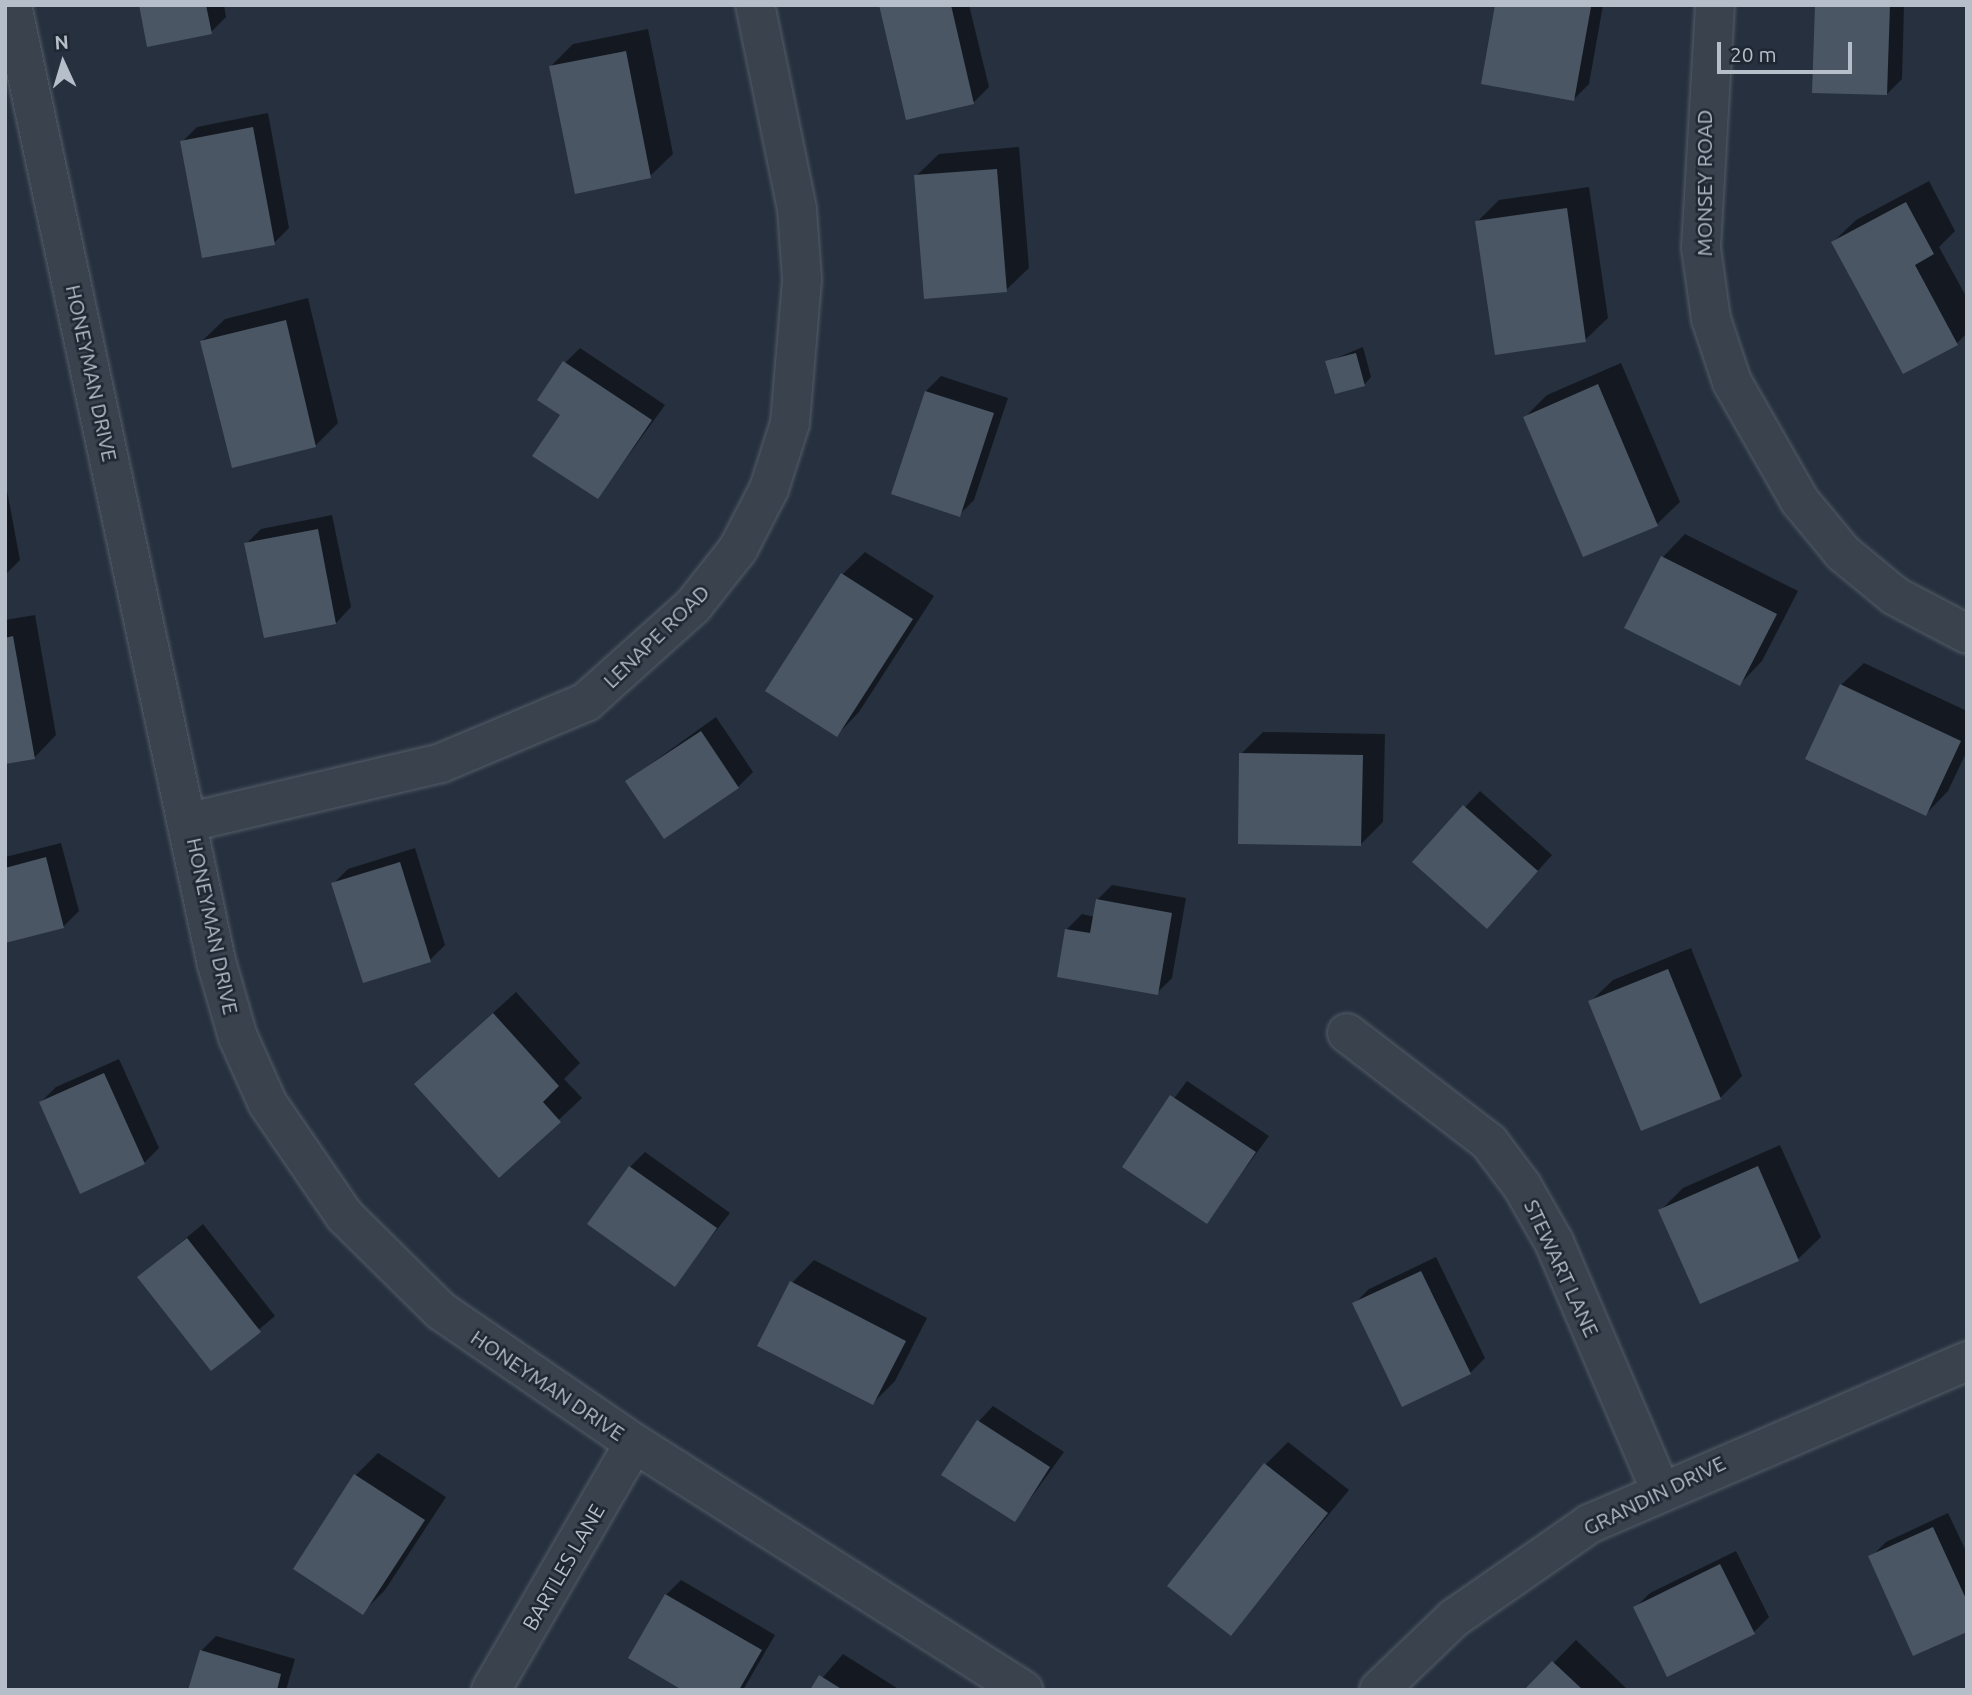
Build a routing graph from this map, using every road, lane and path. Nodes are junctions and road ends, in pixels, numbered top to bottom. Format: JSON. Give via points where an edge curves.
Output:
{"nodes":[{"id":1,"x":12,"y":5,"type":"edge"},
{"id":2,"x":755,"y":5,"type":"edge"},
{"id":3,"x":1715,"y":5,"type":"edge"},
{"id":4,"x":1967,"y":634,"type":"edge"},
{"id":5,"x":190,"y":822,"type":"junction"},
{"id":6,"x":1348,"y":1033,"type":"dead end"},
{"id":7,"x":1967,"y":1361,"type":"edge"},
{"id":8,"x":634,"y":1443,"type":"junction"},
{"id":9,"x":1660,"y":1489,"type":"junction"},
{"id":10,"x":491,"y":1690,"type":"edge"},
{"id":11,"x":1023,"y":1690,"type":"edge"},
{"id":12,"x":1379,"y":1690,"type":"edge"}],
"edges":[{"from":1,"to":5,"type":"street","name":"HONEYMAN DRIVE"},
{"from":2,"to":5,"type":"street","name":"LENAPE ROAD","via":[[797,208],[802,279],[790,423],[769,489],[738,548],[693,606],[586,702],[440,763]]},
{"from":3,"to":4,"type":"street","name":"MONSEY ROAD","via":[[1701,248],[1710,319],[1732,382],[1800,501],[1843,553],[1895,596]]},
{"from":5,"to":8,"type":"street","name":"HONEYMAN DRIVE","via":[[238,1037],[304,1163],[391,1267],[441,1311]]},
{"from":6,"to":9,"type":"street","name":"STEWART LANE","via":[[1489,1142],[1522,1186],[1554,1242]]},
{"from":7,"to":9,"type":"street","name":"GRANDIN DRIVE"},
{"from":8,"to":10,"type":"street","name":"BARTLES LANE"},
{"from":8,"to":11,"type":"street","name":"HONEYMAN DRIVE"},
{"from":9,"to":12,"type":"street","name":"GRANDIN DRIVE","via":[[1589,1524],[1521,1569],[1454,1618]]}]}
